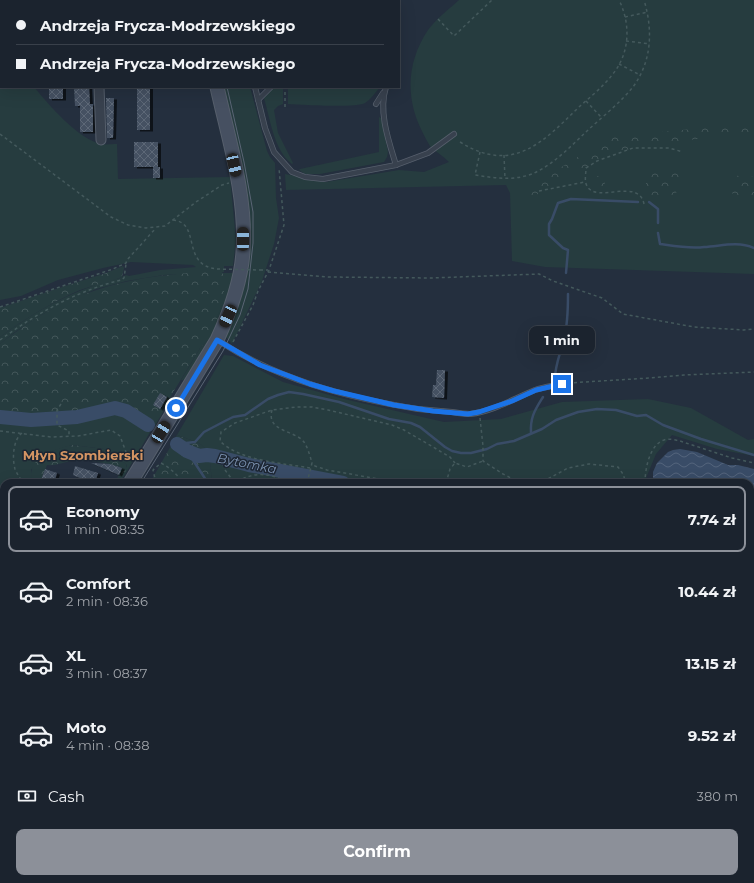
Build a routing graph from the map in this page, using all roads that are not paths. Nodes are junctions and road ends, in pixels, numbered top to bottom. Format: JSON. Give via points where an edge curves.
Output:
{"nodes":[{"id":1,"x":67,"y":0,"type":"edge"},
{"id":2,"x":82,"y":0,"type":"edge"},
{"id":3,"x":99,"y":88,"type":"edge"},
{"id":4,"x":216,"y":88,"type":"edge"},
{"id":5,"x":255,"y":88,"type":"edge"},
{"id":6,"x":270,"y":88,"type":"edge"},
{"id":7,"x":385,"y":89,"type":"edge"},
{"id":8,"x":258,"y":100,"type":"junction"},
{"id":9,"x":376,"y":104,"type":"dead end"},
{"id":10,"x":454,"y":134,"type":"dead end"},
{"id":11,"x":101,"y":140,"type":"dead end"},
{"id":12,"x":396,"y":165,"type":"junction"},
{"id":13,"x":217,"y":340,"type":"junction"},
{"id":14,"x":562,"y":384,"type":"road end"},
{"id":15,"x":132,"y":479,"type":"edge"}],
"edges":[{"from":1,"to":2,"type":"lane"},
{"from":3,"to":11,"type":"street"},
{"from":4,"to":13,"type":"main road","via":[[243,211],[243,253],[237,286]]},
{"from":5,"to":8,"type":"lane"},
{"from":6,"to":8,"type":"lane"},
{"from":7,"to":9,"type":"lane"},
{"from":7,"to":12,"type":"lane","via":[[384,117]]},
{"from":8,"to":12,"type":"lane","via":[[274,152],[292,172],[305,177],[323,178]]},
{"from":10,"to":12,"type":"lane","via":[[428,153]]},
{"from":13,"to":14,"type":"lane","via":[[271,370],[310,384],[394,405],[433,411],[468,414],[479,412],[536,390]]},
{"from":13,"to":15,"type":"main road"}]}
